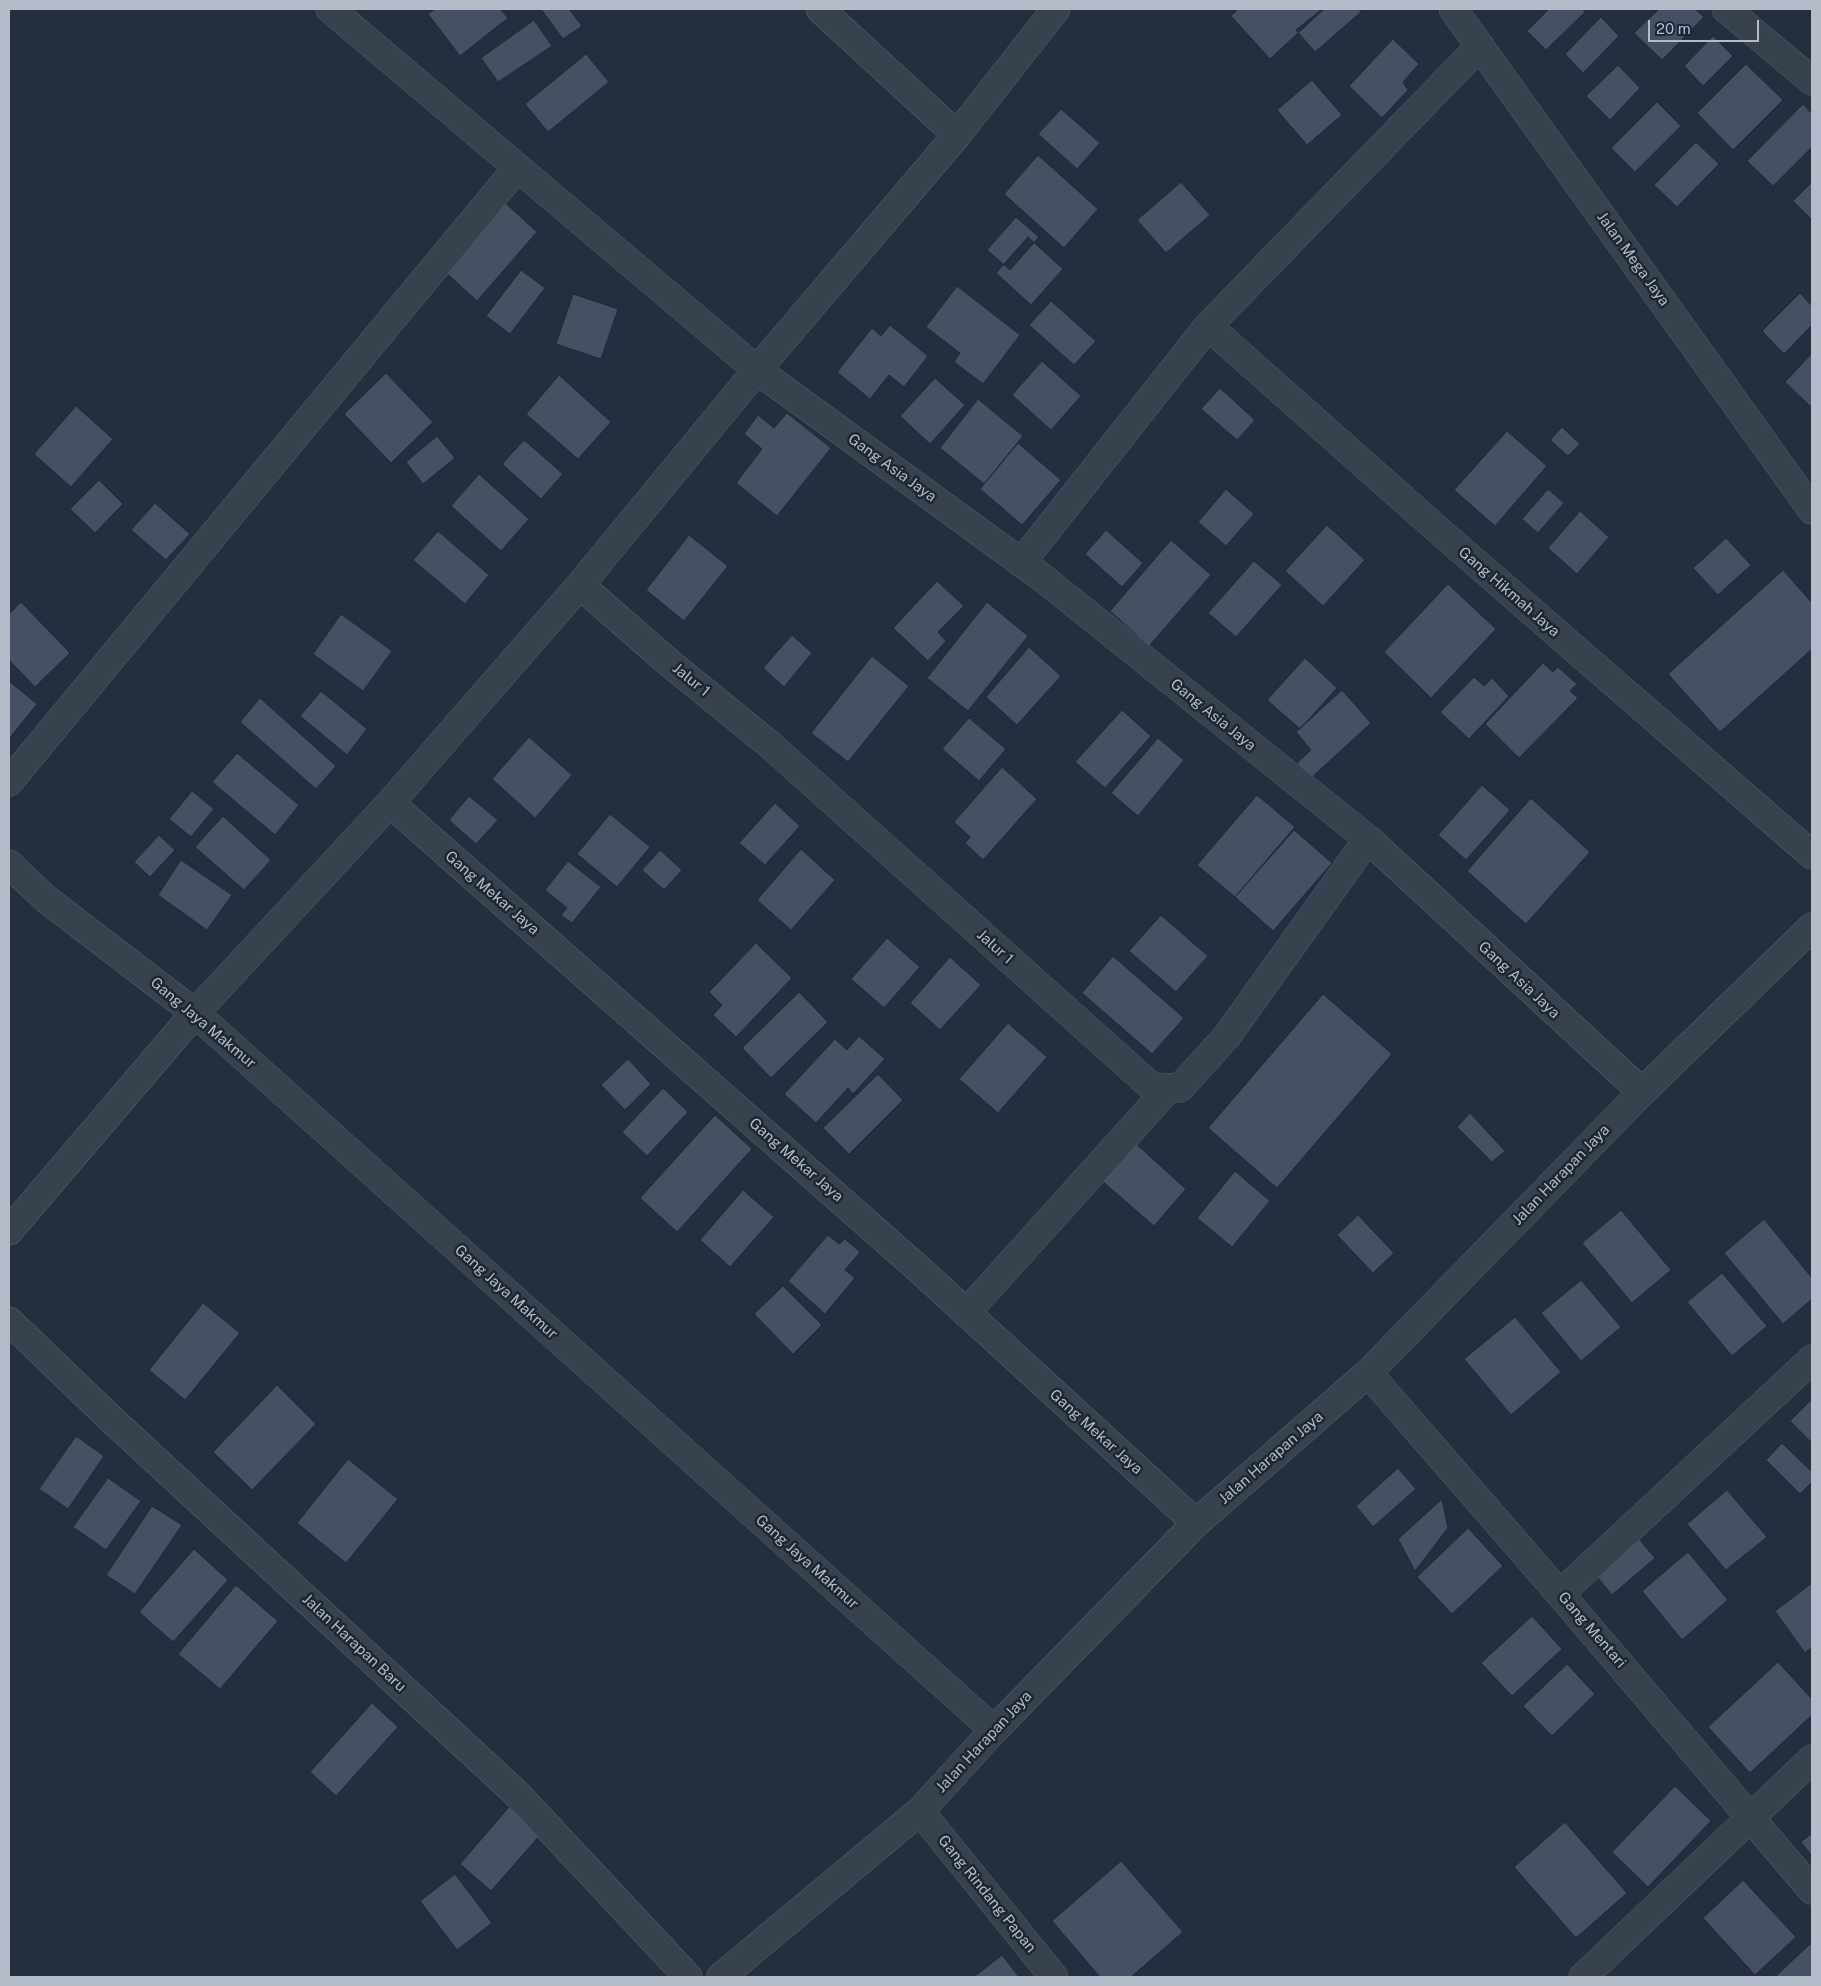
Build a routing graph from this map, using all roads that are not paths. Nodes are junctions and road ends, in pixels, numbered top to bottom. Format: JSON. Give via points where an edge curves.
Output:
{"nodes":[{"id":1,"x":330,"y":9,"type":"edge"},
{"id":2,"x":820,"y":9,"type":"edge"},
{"id":3,"x":1056,"y":9,"type":"edge"},
{"id":4,"x":1453,"y":9,"type":"edge"},
{"id":5,"x":1726,"y":9,"type":"edge"},
{"id":6,"x":1480,"y":46,"type":"junction"},
{"id":7,"x":1812,"y":81,"type":"edge"},
{"id":8,"x":956,"y":135,"type":"junction"},
{"id":9,"x":517,"y":168,"type":"junction"},
{"id":10,"x":1208,"y":326,"type":"junction"},
{"id":11,"x":757,"y":370,"type":"junction"},
{"id":12,"x":1812,"y":510,"type":"edge"},
{"id":13,"x":1021,"y":563,"type":"junction"},
{"id":14,"x":580,"y":585,"type":"junction"},
{"id":15,"x":9,"y":782,"type":"edge"},
{"id":16,"x":390,"y":803,"type":"junction"},
{"id":17,"x":1368,"y":839,"type":"junction"},
{"id":18,"x":1812,"y":855,"type":"edge"},
{"id":19,"x":9,"y":864,"type":"edge"},
{"id":20,"x":1812,"y":927,"type":"edge"},
{"id":21,"x":195,"y":1013,"type":"junction"},
{"id":22,"x":1168,"y":1089,"type":"junction"},
{"id":23,"x":1642,"y":1092,"type":"junction"},
{"id":24,"x":9,"y":1231,"type":"edge"},
{"id":25,"x":966,"y":1313,"type":"junction"},
{"id":26,"x":9,"y":1321,"type":"edge"},
{"id":27,"x":1812,"y":1358,"type":"edge"},
{"id":28,"x":1368,"y":1373,"type":"junction"},
{"id":29,"x":1196,"y":1523,"type":"junction"},
{"id":30,"x":1560,"y":1594,"type":"junction"},
{"id":31,"x":994,"y":1730,"type":"junction"},
{"id":32,"x":1812,"y":1759,"type":"edge"},
{"id":33,"x":920,"y":1811,"type":"junction"},
{"id":34,"x":1752,"y":1818,"type":"junction"},
{"id":35,"x":1812,"y":1890,"type":"edge"},
{"id":36,"x":688,"y":1977,"type":"edge"},
{"id":37,"x":721,"y":1977,"type":"edge"},
{"id":38,"x":1054,"y":1977,"type":"edge"},
{"id":39,"x":1582,"y":1977,"type":"edge"}],
"edges":[{"from":1,"to":9,"type":"street","name":"Gang Asia Jaya"},
{"from":2,"to":8,"type":"street"},
{"from":3,"to":8,"type":"street"},
{"from":4,"to":6,"type":"street","name":"Jalan Mega Jaya"},
{"from":5,"to":7,"type":"street"},
{"from":6,"to":10,"type":"street"},
{"from":6,"to":12,"type":"street","name":"Jalan Mega Jaya"},
{"from":8,"to":11,"type":"street"},
{"from":9,"to":11,"type":"street","name":"Gang Asia Jaya"},
{"from":9,"to":15,"type":"street"},
{"from":10,"to":13,"type":"street"},
{"from":10,"to":18,"type":"street","name":"Gang Hikmah Jaya"},
{"from":11,"to":13,"type":"street","name":"Gang Asia Jaya"},
{"from":11,"to":14,"type":"street"},
{"from":13,"to":17,"type":"street","name":"Gang Asia Jaya"},
{"from":14,"to":16,"type":"street"},
{"from":14,"to":22,"type":"street","name":"Jalur 1","via":[[768,744],[1138,1076],[1152,1087]]},
{"from":16,"to":21,"type":"street"},
{"from":16,"to":25,"type":"street","name":"Gang Mekar Jaya"},
{"from":17,"to":22,"type":"street","via":[[1227,1036],[1180,1088]]},
{"from":17,"to":23,"type":"street","name":"Gang Asia Jaya"},
{"from":19,"to":21,"type":"street","name":"Gang Jaya Makmur","via":[[46,899]]},
{"from":20,"to":23,"type":"street","name":"Jalan Harapan Jaya"},
{"from":21,"to":24,"type":"street"},
{"from":21,"to":31,"type":"street","name":"Gang Jaya Makmur"},
{"from":22,"to":25,"type":"street"},
{"from":23,"to":28,"type":"street","name":"Jalan Harapan Jaya"},
{"from":25,"to":29,"type":"street","name":"Gang Mekar Jaya"},
{"from":26,"to":36,"type":"street","name":"Jalan Harapan Baru","via":[[516,1794]]},
{"from":27,"to":30,"type":"street"},
{"from":28,"to":29,"type":"street","name":"Jalan Harapan Jaya"},
{"from":28,"to":30,"type":"street","name":"Gang Mentari"},
{"from":29,"to":31,"type":"street","name":"Jalan Harapan Jaya"},
{"from":30,"to":34,"type":"street","name":"Gang Mentari"},
{"from":31,"to":33,"type":"street","name":"Jalan Harapan Jaya"},
{"from":32,"to":34,"type":"street"},
{"from":33,"to":37,"type":"street","name":"Jalan Harapan Jaya"},
{"from":33,"to":38,"type":"street","name":"Gang Rindang Papan"},
{"from":34,"to":35,"type":"street","name":"Gang Mentari"},
{"from":34,"to":39,"type":"street"}]}
